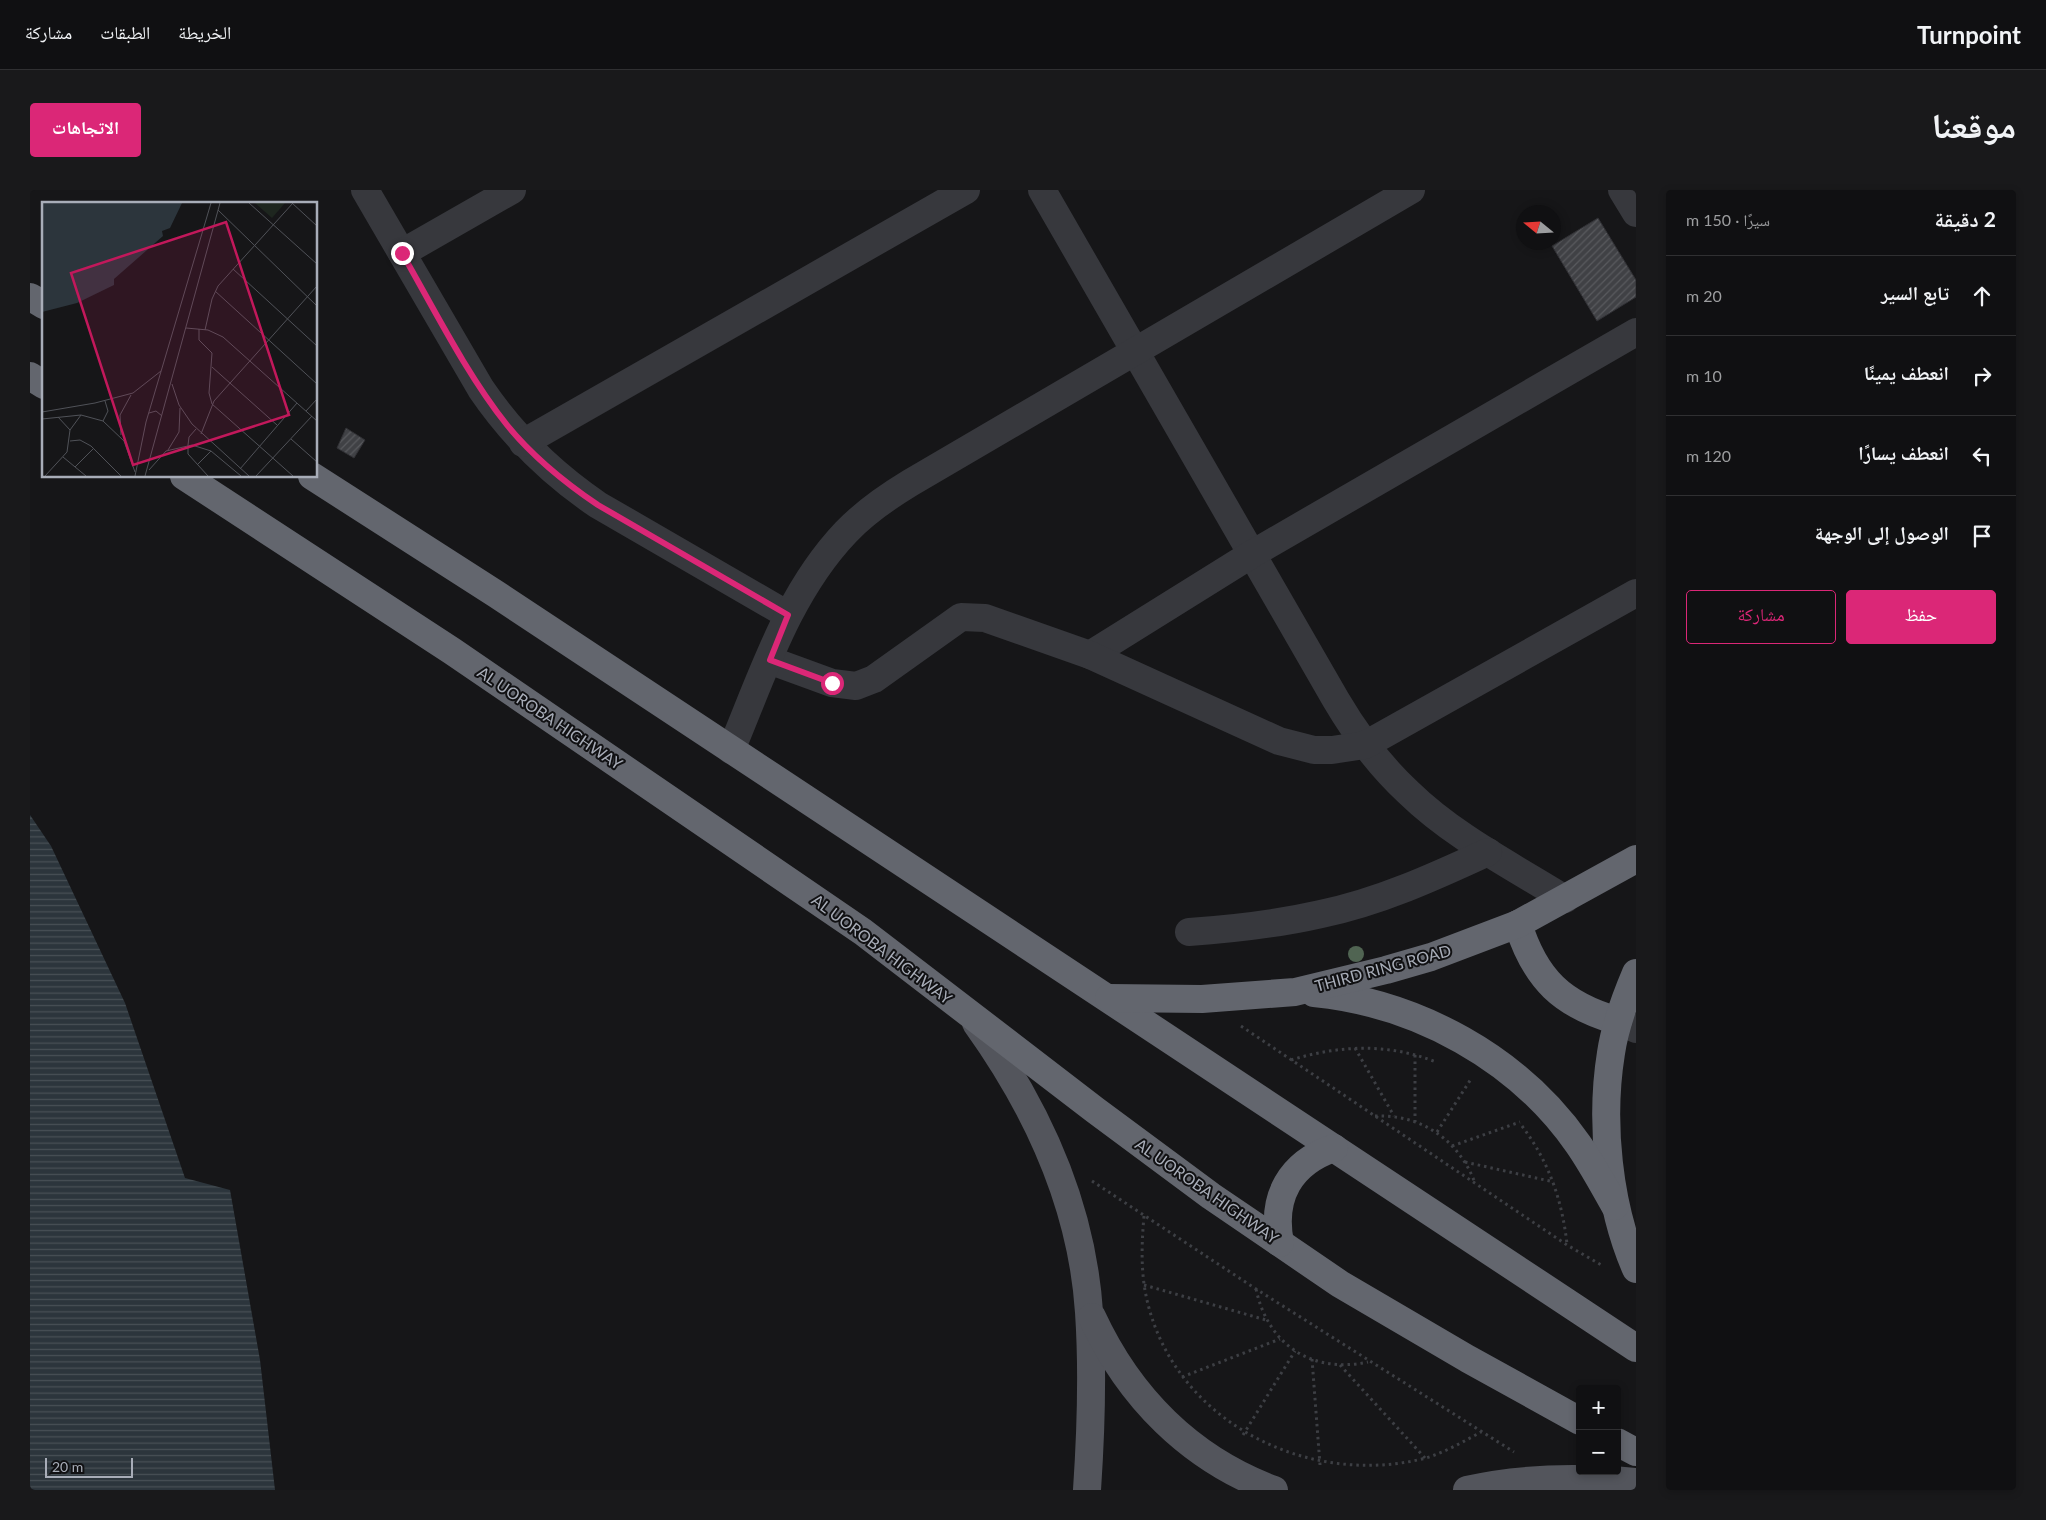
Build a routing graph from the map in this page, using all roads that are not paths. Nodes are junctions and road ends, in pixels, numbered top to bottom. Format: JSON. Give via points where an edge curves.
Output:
{"nodes":[{"id":1,"x":365,"y":190,"type":"edge"},
{"id":2,"x":512,"y":190,"type":"edge"},
{"id":3,"x":966,"y":190,"type":"edge"},
{"id":4,"x":1042,"y":190,"type":"edge"},
{"id":5,"x":1411,"y":190,"type":"edge"},
{"id":6,"x":1622,"y":190,"type":"edge"},
{"id":7,"x":1636,"y":212,"type":"edge"},
{"id":8,"x":402,"y":253,"type":"junction"},
{"id":9,"x":30,"y":297,"type":"edge"},
{"id":10,"x":42,"y":304,"type":"edge"},
{"id":11,"x":1636,"y":332,"type":"edge"},
{"id":12,"x":1135,"y":351,"type":"junction"},
{"id":13,"x":30,"y":376,"type":"edge"},
{"id":14,"x":42,"y":384,"type":"edge"},
{"id":15,"x":523,"y":443,"type":"junction"},
{"id":16,"x":187,"y":478,"type":"edge"},
{"id":17,"x":315,"y":478,"type":"edge"},
{"id":18,"x":1252,"y":554,"type":"junction"},
{"id":19,"x":1636,"y":593,"type":"edge"},
{"id":20,"x":788,"y":615,"type":"junction"},
{"id":21,"x":1090,"y":655,"type":"junction"},
{"id":22,"x":770,"y":660,"type":"junction"},
{"id":23,"x":1365,"y":745,"type":"junction"},
{"id":24,"x":731,"y":750,"type":"junction"},
{"id":25,"x":1488,"y":852,"type":"junction"},
{"id":26,"x":1636,"y":858,"type":"edge"},
{"id":27,"x":1565,"y":899,"type":"junction"},
{"id":28,"x":1518,"y":924,"type":"junction"},
{"id":29,"x":1189,"y":932,"type":"dead end"},
{"id":30,"x":1636,"y":973,"type":"edge"},
{"id":31,"x":1295,"y":992,"type":"junction"},
{"id":32,"x":1109,"y":998,"type":"junction"},
{"id":33,"x":971,"y":1015,"type":"junction"},
{"id":34,"x":1627,"y":1025,"type":"edge"},
{"id":35,"x":1334,"y":1148,"type":"junction"},
{"id":36,"x":1615,"y":1206,"type":"junction"},
{"id":37,"x":1280,"y":1243,"type":"junction"},
{"id":38,"x":1623,"y":1269,"type":"edge"},
{"id":39,"x":1089,"y":1311,"type":"junction"},
{"id":40,"x":1636,"y":1348,"type":"edge"},
{"id":41,"x":1576,"y":1419,"type":"edge"},
{"id":42,"x":1621,"y":1444,"type":"edge"},
{"id":43,"x":1636,"y":1452,"type":"edge"},
{"id":44,"x":1636,"y":1482,"type":"edge"},
{"id":45,"x":1087,"y":1490,"type":"edge"},
{"id":46,"x":1274,"y":1490,"type":"edge"},
{"id":47,"x":1467,"y":1490,"type":"edge"}],
"edges":[{"from":1,"to":8,"type":"street"},
{"from":2,"to":8,"type":"street"},
{"from":3,"to":15,"type":"street"},
{"from":4,"to":12,"type":"street"},
{"from":5,"to":12,"type":"street"},
{"from":6,"to":7,"type":"street"},
{"from":8,"to":15,"type":"street","via":[[481,389]]},
{"from":9,"to":10,"type":"highway"},
{"from":11,"to":18,"type":"street"},
{"from":12,"to":18,"type":"street"},
{"from":12,"to":20,"type":"street","via":[[910,483],[867,513],[847,530],[814,570]]},
{"from":13,"to":14,"type":"highway"},
{"from":15,"to":20,"type":"street","via":[[571,487],[598,505]]},
{"from":16,"to":33,"type":"highway","name":"AL UOROBA HIGHWAY","via":[[452,651],[783,877],[863,932]]},
{"from":17,"to":24,"type":"highway"},
{"from":18,"to":21,"type":"street"},
{"from":18,"to":23,"type":"street"},
{"from":19,"to":23,"type":"street"},
{"from":20,"to":22,"type":"street"},
{"from":21,"to":22,"type":"street","via":[[985,618],[961,617],[874,679],[856,686],[832,683]]},
{"from":21,"to":23,"type":"street","via":[[1279,742],[1314,750]]},
{"from":22,"to":24,"type":"street"},
{"from":23,"to":25,"type":"street","via":[[1409,794]]},
{"from":24,"to":32,"type":"highway"},
{"from":25,"to":27,"type":"street"},
{"from":25,"to":29,"type":"street","via":[[1409,887],[1323,914]]},
{"from":26,"to":27,"type":"highway","name":"THIRD RING ROAD"},
{"from":27,"to":28,"type":"highway","name":"THIRD RING ROAD"},
{"from":28,"to":31,"type":"highway","name":"THIRD RING ROAD","via":[[1431,957]]},
{"from":28,"to":34,"type":"highway","via":[[1534,963],[1551,985],[1578,1007]]},
{"from":30,"to":34,"type":"highway"},
{"from":31,"to":32,"type":"highway","name":"THIRD RING ROAD","via":[[1202,999]]},
{"from":31,"to":36,"type":"highway","via":[[1332,995],[1403,1012],[1436,1026],[1484,1054],[1528,1088],[1554,1114],[1577,1143]]},
{"from":32,"to":35,"type":"highway"},
{"from":33,"to":37,"type":"highway","name":"AL UOROBA HIGHWAY","via":[[1196,1185]]},
{"from":33,"to":39,"type":"main road","via":[[1011,1074],[1052,1154],[1072,1214]]},
{"from":34,"to":36,"type":"highway","via":[[1611,1052],[1607,1107]]},
{"from":35,"to":37,"type":"highway","via":[[1307,1161],[1287,1184],[1277,1212]]},
{"from":35,"to":40,"type":"highway"},
{"from":36,"to":38,"type":"highway"},
{"from":37,"to":41,"type":"highway","name":"AL UOROBA HIGHWAY","via":[[1374,1304]]},
{"from":39,"to":45,"type":"main road"},
{"from":39,"to":46,"type":"main road","via":[[1123,1374],[1169,1427],[1227,1468]]},
{"from":42,"to":43,"type":"highway"},
{"from":44,"to":47,"type":"main road","via":[[1557,1479]]}]}
